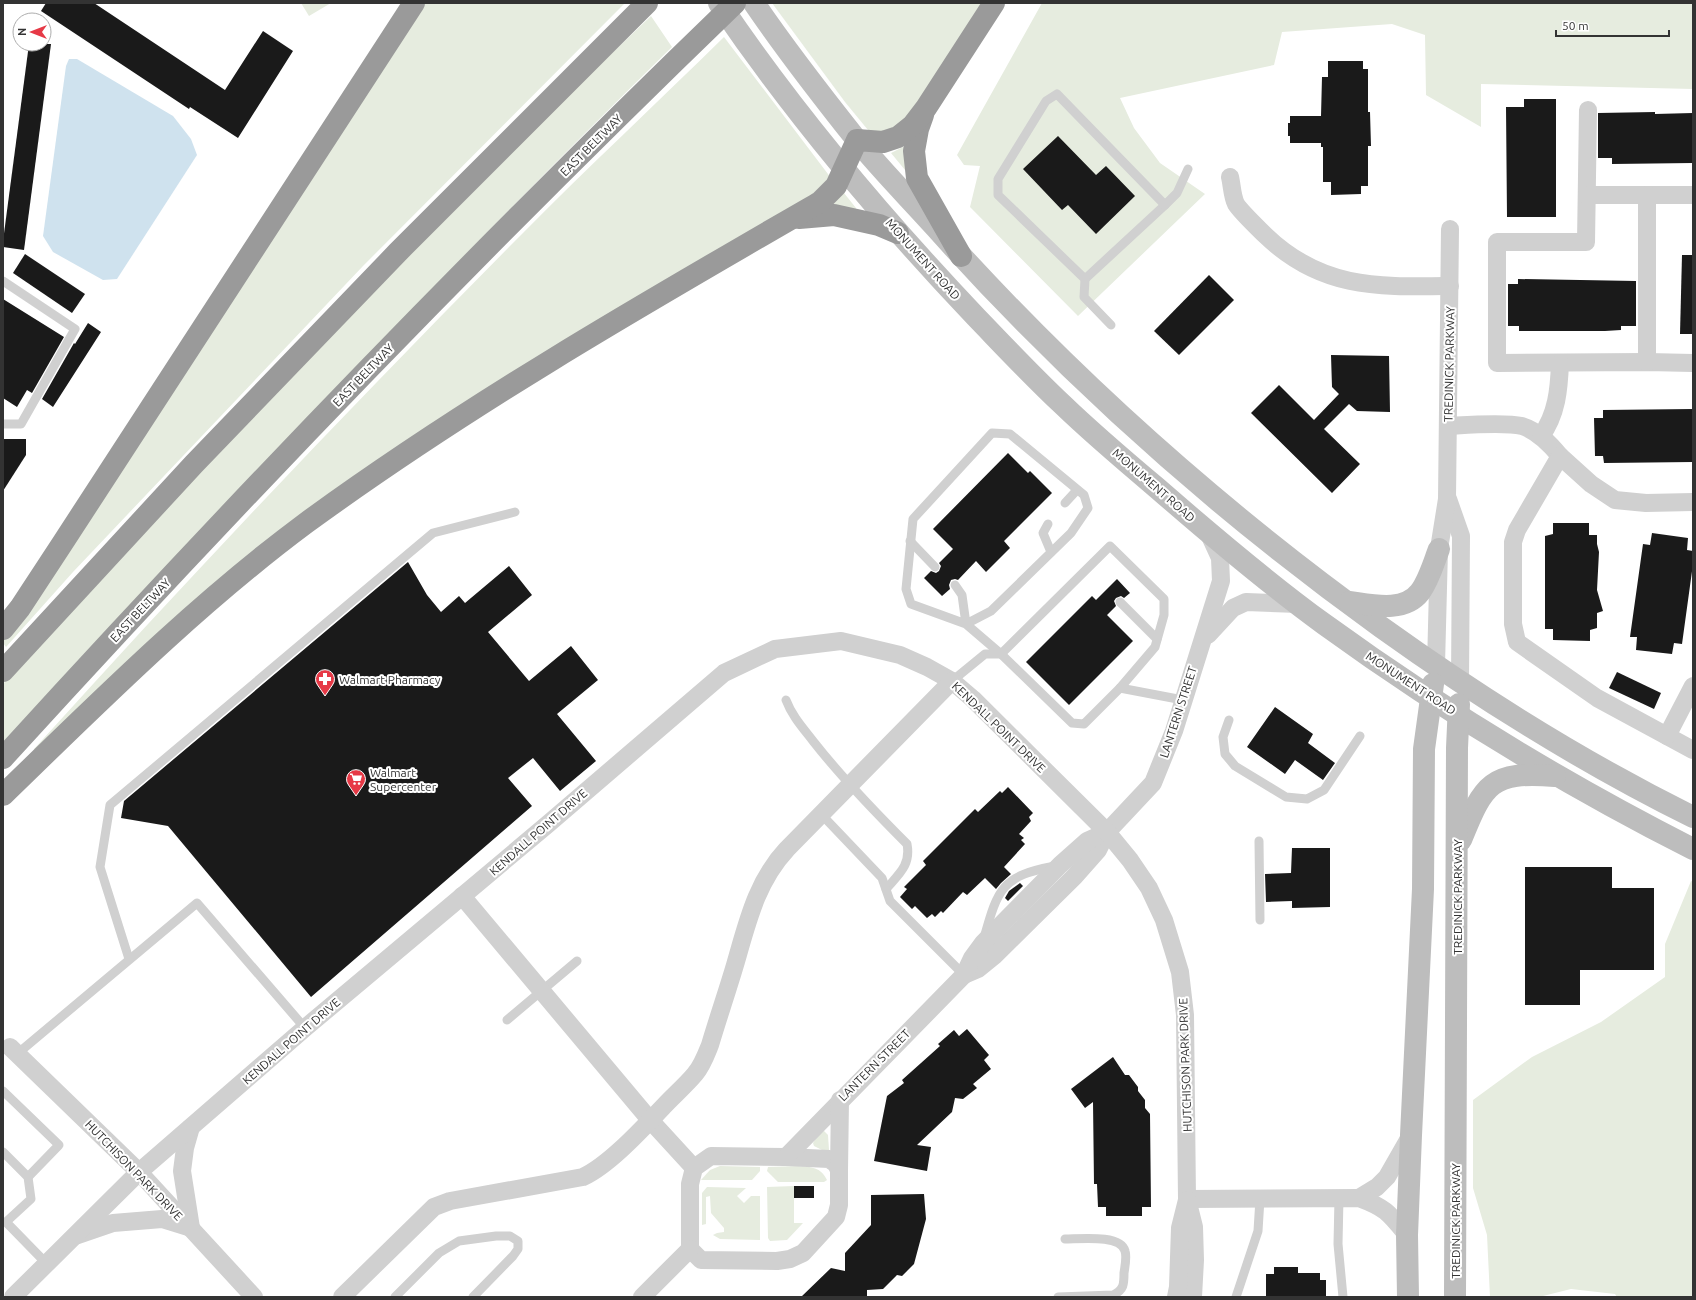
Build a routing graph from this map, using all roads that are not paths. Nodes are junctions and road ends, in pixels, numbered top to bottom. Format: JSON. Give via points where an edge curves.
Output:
{"nodes":[{"id":1,"x":414,"y":3,"type":"edge"},
{"id":2,"x":647,"y":3,"type":"edge"},
{"id":3,"x":719,"y":3,"type":"edge"},
{"id":4,"x":735,"y":3,"type":"edge"},
{"id":5,"x":754,"y":3,"type":"edge"},
{"id":6,"x":994,"y":3,"type":"edge"},
{"id":7,"x":926,"y":108,"type":"junction"},
{"id":8,"x":1588,"y":110,"type":"dead end"},
{"id":9,"x":857,"y":140,"type":"junction"},
{"id":10,"x":845,"y":169,"type":"junction"},
{"id":11,"x":1188,"y":169,"type":"dead end"},
{"id":12,"x":1230,"y":177,"type":"dead end"},
{"id":13,"x":1587,"y":195,"type":"junction"},
{"id":14,"x":1646,"y":195,"type":"junction"},
{"id":15,"x":1693,"y":195,"type":"edge"},
{"id":16,"x":1164,"y":205,"type":"junction"},
{"id":17,"x":788,"y":220,"type":"junction"},
{"id":18,"x":1450,"y":229,"type":"dead end"},
{"id":19,"x":898,"y":233,"type":"junction"},
{"id":20,"x":961,"y":256,"type":"junction"},
{"id":21,"x":1085,"y":279,"type":"junction"},
{"id":22,"x":3,"y":281,"type":"edge"},
{"id":23,"x":1450,"y":286,"type":"junction"},
{"id":24,"x":1111,"y":325,"type":"dead end"},
{"id":25,"x":1647,"y":362,"type":"junction"},
{"id":26,"x":1560,"y":363,"type":"junction"},
{"id":27,"x":1693,"y":363,"type":"edge"},
{"id":28,"x":3,"y":424,"type":"edge"},
{"id":29,"x":1448,"y":426,"type":"junction"},
{"id":30,"x":1541,"y":436,"type":"junction"},
{"id":31,"x":1560,"y":456,"type":"junction"},
{"id":32,"x":1077,"y":490,"type":"junction"},
{"id":33,"x":1448,"y":499,"type":"junction"},
{"id":34,"x":1693,"y":502,"type":"edge"},
{"id":35,"x":1065,"y":503,"type":"dead end"},
{"id":36,"x":515,"y":512,"type":"dead end"},
{"id":37,"x":1048,"y":524,"type":"dead end"},
{"id":38,"x":1208,"y":533,"type":"junction"},
{"id":39,"x":910,"y":541,"type":"junction"},
{"id":40,"x":1439,"y":548,"type":"junction"},
{"id":41,"x":1051,"y":552,"type":"junction"},
{"id":42,"x":935,"y":567,"type":"dead end"},
{"id":43,"x":955,"y":585,"type":"dead end"},
{"id":44,"x":1120,"y":602,"type":"dead end"},
{"id":45,"x":1347,"y":602,"type":"junction"},
{"id":46,"x":1298,"y":604,"type":"junction"},
{"id":47,"x":966,"y":624,"type":"junction"},
{"id":48,"x":3,"y":630,"type":"edge"},
{"id":49,"x":1157,"y":639,"type":"junction"},
{"id":50,"x":1200,"y":645,"type":"junction"},
{"id":51,"x":1001,"y":654,"type":"junction"},
{"id":52,"x":1436,"y":665,"type":"junction"},
{"id":53,"x":3,"y":671,"type":"edge"},
{"id":54,"x":952,"y":682,"type":"junction"},
{"id":55,"x":1460,"y":682,"type":"junction"},
{"id":56,"x":1693,"y":686,"type":"edge"},
{"id":57,"x":1120,"y":688,"type":"junction"},
{"id":58,"x":1431,"y":697,"type":"junction"},
{"id":59,"x":786,"y":700,"type":"dead end"},
{"id":60,"x":1183,"y":700,"type":"junction"},
{"id":61,"x":1459,"y":715,"type":"junction"},
{"id":62,"x":1229,"y":720,"type":"dead end"},
{"id":63,"x":1360,"y":736,"type":"dead end"},
{"id":64,"x":1667,"y":736,"type":"junction"},
{"id":65,"x":1693,"y":750,"type":"edge"},
{"id":66,"x":3,"y":758,"type":"edge"},
{"id":67,"x":1557,"y":776,"type":"junction"},
{"id":68,"x":850,"y":785,"type":"junction"},
{"id":69,"x":3,"y":796,"type":"edge"},
{"id":70,"x":821,"y":814,"type":"junction"},
{"id":71,"x":1693,"y":817,"type":"edge"},
{"id":72,"x":1107,"y":832,"type":"junction"},
{"id":73,"x":1259,"y":841,"type":"dead end"},
{"id":74,"x":1693,"y":849,"type":"edge"},
{"id":75,"x":1457,"y":851,"type":"junction"},
{"id":76,"x":1060,"y":865,"type":"junction"},
{"id":77,"x":886,"y":889,"type":"junction"},
{"id":78,"x":462,"y":896,"type":"junction"},
{"id":79,"x":1260,"y":920,"type":"dead end"},
{"id":80,"x":983,"y":943,"type":"junction"},
{"id":81,"x":129,"y":959,"type":"junction"},
{"id":82,"x":578,"y":961,"type":"dead end"},
{"id":83,"x":964,"y":975,"type":"junction"},
{"id":84,"x":542,"y":991,"type":"junction"},
{"id":85,"x":507,"y":1020,"type":"dead end"},
{"id":86,"x":304,"y":1028,"type":"junction"},
{"id":87,"x":13,"y":1050,"type":"joint"},
{"id":88,"x":3,"y":1091,"type":"edge"},
{"id":89,"x":840,"y":1100,"type":"junction"},
{"id":90,"x":650,"y":1120,"type":"junction"},
{"id":91,"x":191,"y":1128,"type":"junction"},
{"id":92,"x":1410,"y":1135,"type":"junction"},
{"id":93,"x":3,"y":1152,"type":"edge"},
{"id":94,"x":786,"y":1157,"type":"junction"},
{"id":95,"x":694,"y":1168,"type":"junction"},
{"id":96,"x":839,"y":1170,"type":"junction"},
{"id":97,"x":139,"y":1172,"type":"junction"},
{"id":98,"x":28,"y":1177,"type":"junction"},
{"id":99,"x":1260,"y":1198,"type":"junction"},
{"id":100,"x":1339,"y":1198,"type":"junction"},
{"id":101,"x":1358,"y":1198,"type":"junction"},
{"id":102,"x":1187,"y":1199,"type":"junction"},
{"id":103,"x":5,"y":1224,"type":"edge"},
{"id":104,"x":191,"y":1228,"type":"junction"},
{"id":105,"x":1407,"y":1235,"type":"junction"},
{"id":106,"x":73,"y":1236,"type":"junction"},
{"id":107,"x":1065,"y":1240,"type":"dead end"},
{"id":108,"x":690,"y":1249,"type":"junction"},
{"id":109,"x":46,"y":1263,"type":"junction"},
{"id":110,"x":13,"y":1297,"type":"edge"},
{"id":111,"x":254,"y":1297,"type":"edge"},
{"id":112,"x":342,"y":1297,"type":"edge"},
{"id":113,"x":395,"y":1297,"type":"edge"},
{"id":114,"x":473,"y":1297,"type":"edge"},
{"id":115,"x":642,"y":1297,"type":"edge"},
{"id":116,"x":1058,"y":1297,"type":"edge"},
{"id":117,"x":1176,"y":1297,"type":"edge"},
{"id":118,"x":1193,"y":1297,"type":"edge"},
{"id":119,"x":1236,"y":1297,"type":"edge"},
{"id":120,"x":1343,"y":1297,"type":"edge"},
{"id":121,"x":1408,"y":1297,"type":"edge"},
{"id":122,"x":1455,"y":1297,"type":"edge"}],
"edges":[{"from":1,"to":48,"type":"highway","via":[[58,551]]},
{"from":2,"to":53,"type":"highway","via":[[398,252],[194,464]]},
{"from":3,"to":10,"type":"main road","name":"MONUMENT ROAD","via":[[790,101]]},
{"from":4,"to":66,"type":"highway","name":"EAST BELTWAY","via":[[515,220],[291,450]]},
{"from":5,"to":9,"type":"main road"},
{"from":6,"to":7,"type":"highway"},
{"from":7,"to":9,"type":"highway","via":[[913,125],[898,137],[883,142]]},
{"from":7,"to":20,"type":"highway","via":[[918,129],[914,151],[917,178]]},
{"from":8,"to":13,"type":"street"},
{"from":9,"to":10,"type":"highway"},
{"from":9,"to":20,"type":"main road"},
{"from":10,"to":17,"type":"highway","via":[[836,186],[820,202]]},
{"from":10,"to":19,"type":"main road","name":"MONUMENT ROAD"},
{"from":11,"to":16,"type":"lane","via":[[1177,193]]},
{"from":12,"to":23,"type":"street","via":[[1236,204],[1282,250],[1308,267],[1340,280],[1364,284],[1392,287]]},
{"from":13,"to":14,"type":"street"},
{"from":13,"to":26,"type":"street","via":[[1586,242],[1498,242],[1497,363]]},
{"from":14,"to":15,"type":"street"},
{"from":14,"to":25,"type":"street"},
{"from":16,"to":21,"type":"lane"},
{"from":16,"to":21,"type":"lane","via":[[1057,94],[1046,101],[998,179],[998,195]]},
{"from":17,"to":19,"type":"highway","via":[[834,215],[878,225]]},
{"from":17,"to":69,"type":"highway","via":[[506,389],[408,451],[305,524],[190,617]]},
{"from":18,"to":23,"type":"street","name":"TREDINICK PARKWAY"},
{"from":19,"to":38,"type":"main road","name":"MONUMENT ROAD","via":[[1022,365]]},
{"from":20,"to":45,"type":"main road","via":[[1117,414],[1205,491],[1322,585]]},
{"from":21,"to":24,"type":"lane","via":[[1084,297]]},
{"from":22,"to":28,"type":"lane","via":[[75,329],[21,424]]},
{"from":23,"to":29,"type":"street","name":"TREDINICK PARKWAY"},
{"from":25,"to":26,"type":"street"},
{"from":25,"to":27,"type":"street"},
{"from":26,"to":30,"type":"street","via":[[1556,403],[1548,428]]},
{"from":29,"to":30,"type":"street","via":[[1522,426]]},
{"from":29,"to":33,"type":"street","name":"TREDINICK PARKWAY"},
{"from":30,"to":31,"type":"street"},
{"from":31,"to":34,"type":"street","via":[[1591,484],[1615,500],[1646,503]]},
{"from":31,"to":64,"type":"street","via":[[1517,530],[1513,542],[1513,624],[1517,642],[1597,698]]},
{"from":32,"to":35,"type":"lane"},
{"from":32,"to":39,"type":"lane","via":[[1010,434],[992,433],[913,519]]},
{"from":32,"to":41,"type":"lane","via":[[1084,495],[1088,508],[1071,533]]},
{"from":33,"to":40,"type":"street","name":"TREDINICK PARKWAY"},
{"from":33,"to":55,"type":"street","name":"TREDINICK PARKWAY","via":[[1461,536]]},
{"from":36,"to":81,"type":"lane","via":[[433,533],[110,805],[100,867]]},
{"from":37,"to":41,"type":"lane","via":[[1043,533]]},
{"from":38,"to":46,"type":"main road","name":"MONUMENT ROAD"},
{"from":38,"to":50,"type":"street","name":"LANTERN STREET","via":[[1220,558],[1221,581]]},
{"from":39,"to":42,"type":"lane"},
{"from":39,"to":47,"type":"lane","via":[[906,590],[911,604]]},
{"from":40,"to":45,"type":"main road","via":[[1421,592],[1414,598],[1402,604],[1385,607]]},
{"from":40,"to":52,"type":"street","name":"TREDINICK PARKWAY"},
{"from":41,"to":47,"type":"lane","via":[[991,611]]},
{"from":43,"to":47,"type":"lane","via":[[962,595]]},
{"from":44,"to":49,"type":"lane"},
{"from":45,"to":52,"type":"main road"},
{"from":46,"to":50,"type":"street","via":[[1246,602],[1233,608]]},
{"from":46,"to":58,"type":"main road","name":"MONUMENT ROAD","via":[[1383,666]]},
{"from":47,"to":51,"type":"lane"},
{"from":49,"to":51,"type":"lane","via":[[1164,615],[1164,599],[1110,546]]},
{"from":49,"to":57,"type":"lane","via":[[1155,648]]},
{"from":50,"to":60,"type":"street","name":"LANTERN STREET"},
{"from":51,"to":54,"type":"lane","via":[[985,654]]},
{"from":51,"to":57,"type":"lane","via":[[1072,723],[1084,724]]},
{"from":52,"to":55,"type":"main road"},
{"from":52,"to":58,"type":"main road","name":"TREDINICK PARKWAY"},
{"from":54,"to":68,"type":"street"},
{"from":54,"to":72,"type":"street","name":"KENDALL POINT DRIVE","via":[[973,699]]},
{"from":54,"to":78,"type":"street","name":"KENDALL POINT DRIVE","via":[[900,655],[841,641],[776,649],[724,673]]},
{"from":55,"to":61,"type":"main road","name":"TREDINICK PARKWAY"},
{"from":55,"to":71,"type":"main road","via":[[1589,761]]},
{"from":56,"to":64,"type":"street"},
{"from":57,"to":60,"type":"lane"},
{"from":58,"to":61,"type":"main road","name":"MONUMENT ROAD"},
{"from":58,"to":92,"type":"main road","name":"TREDINICK PARKWAY","via":[[1424,749],[1423,889]]},
{"from":59,"to":68,"type":"lane","via":[[791,713]]},
{"from":60,"to":72,"type":"street","name":"LANTERN STREET","via":[[1174,731],[1153,783]]},
{"from":61,"to":67,"type":"main road","name":"MONUMENT ROAD"},
{"from":61,"to":75,"type":"main road","name":"TREDINICK PARKWAY"},
{"from":62,"to":63,"type":"lane","via":[[1223,737],[1225,754],[1235,766],[1286,797],[1307,799],[1324,790]]},
{"from":64,"to":65,"type":"street"},
{"from":67,"to":74,"type":"main road","name":"MONUMENT ROAD"},
{"from":67,"to":75,"type":"main road","via":[[1520,775],[1493,784],[1478,801]]},
{"from":68,"to":70,"type":"street"},
{"from":68,"to":77,"type":"lane","via":[[907,844],[909,855],[902,870]]},
{"from":70,"to":77,"type":"lane","via":[[882,878]]},
{"from":70,"to":90,"type":"street","via":[[769,870],[748,922],[704,1060],[695,1074]]},
{"from":72,"to":76,"type":"street","name":"LANTERN STREET","via":[[1087,842]]},
{"from":72,"to":83,"type":"street","name":"LANTERN STREET","via":[[1098,850],[994,956],[978,969]]},
{"from":72,"to":102,"type":"street","name":"HUTCHISON PARK DRIVE","via":[[1149,888],[1164,920],[1180,972],[1185,1015]]},
{"from":73,"to":79,"type":"lane"},
{"from":75,"to":122,"type":"main road","name":"TREDINICK PARKWAY"},
{"from":76,"to":80,"type":"street","name":"LANTERN STREET"},
{"from":76,"to":80,"type":"lane","via":[[1033,870],[1016,877],[999,893],[992,908]]},
{"from":77,"to":83,"type":"lane","via":[[890,901]]},
{"from":78,"to":84,"type":"street"},
{"from":78,"to":86,"type":"street","name":"KENDALL POINT DRIVE"},
{"from":80,"to":83,"type":"street","name":"LANTERN STREET"},
{"from":81,"to":86,"type":"lane","via":[[197,903]]},
{"from":81,"to":87,"type":"lane"},
{"from":82,"to":84,"type":"lane"},
{"from":83,"to":89,"type":"street","name":"LANTERN STREET"},
{"from":84,"to":85,"type":"lane"},
{"from":84,"to":90,"type":"street"},
{"from":86,"to":91,"type":"street","name":"KENDALL POINT DRIVE"},
{"from":87,"to":97,"type":"street","name":"HUTCHISON PARK DRIVE"},
{"from":88,"to":98,"type":"lane","via":[[59,1145]]},
{"from":89,"to":94,"type":"street","name":"LANTERN STREET"},
{"from":89,"to":96,"type":"street"},
{"from":90,"to":95,"type":"street"},
{"from":90,"to":112,"type":"street","via":[[603,1165],[583,1177],[450,1201],[434,1207]]},
{"from":91,"to":97,"type":"street","name":"KENDALL POINT DRIVE"},
{"from":91,"to":104,"type":"street","via":[[182,1171]]},
{"from":92,"to":101,"type":"street","via":[[1387,1177],[1377,1187]]},
{"from":92,"to":105,"type":"main road","name":"TREDINICK PARKWAY"},
{"from":93,"to":98,"type":"lane"},
{"from":94,"to":95,"type":"street","via":[[711,1156]]},
{"from":94,"to":96,"type":"street","via":[[829,1159]]},
{"from":95,"to":108,"type":"street","via":[[690,1184]]},
{"from":96,"to":108,"type":"street","via":[[839,1205],[836,1217],[803,1253],[777,1261],[701,1260]]},
{"from":97,"to":104,"type":"street","name":"HUTCHISON PARK DRIVE"},
{"from":97,"to":106,"type":"street","name":"KENDALL POINT DRIVE"},
{"from":98,"to":103,"type":"lane","via":[[31,1199]]},
{"from":99,"to":100,"type":"street"},
{"from":99,"to":102,"type":"street"},
{"from":99,"to":119,"type":"lane","via":[[1258,1231]]},
{"from":100,"to":101,"type":"street"},
{"from":100,"to":120,"type":"lane","via":[[1338,1244]]},
{"from":101,"to":105,"type":"street","via":[[1389,1213]]},
{"from":102,"to":117,"type":"street","name":"HUTCHISON PARK DRIVE","via":[[1180,1228]]},
{"from":102,"to":118,"type":"street","name":"HUTCHISON PARK DRIVE","via":[[1194,1227]]},
{"from":103,"to":109,"type":"lane"},
{"from":104,"to":106,"type":"street","via":[[162,1219],[113,1223]]},
{"from":104,"to":111,"type":"street","name":"HUTCHISON PARK DRIVE"},
{"from":105,"to":121,"type":"main road","name":"TREDINICK PARKWAY"},
{"from":106,"to":109,"type":"street","name":"KENDALL POINT DRIVE"},
{"from":107,"to":116,"type":"lane","via":[[1111,1239],[1120,1244],[1125,1250],[1124,1284],[1120,1292],[1113,1295]]},
{"from":108,"to":115,"type":"street"},
{"from":109,"to":110,"type":"street","name":"KENDALL POINT DRIVE"},
{"from":113,"to":114,"type":"lane","via":[[440,1253],[459,1241],[510,1236],[518,1241],[518,1249],[513,1256]]}]}
